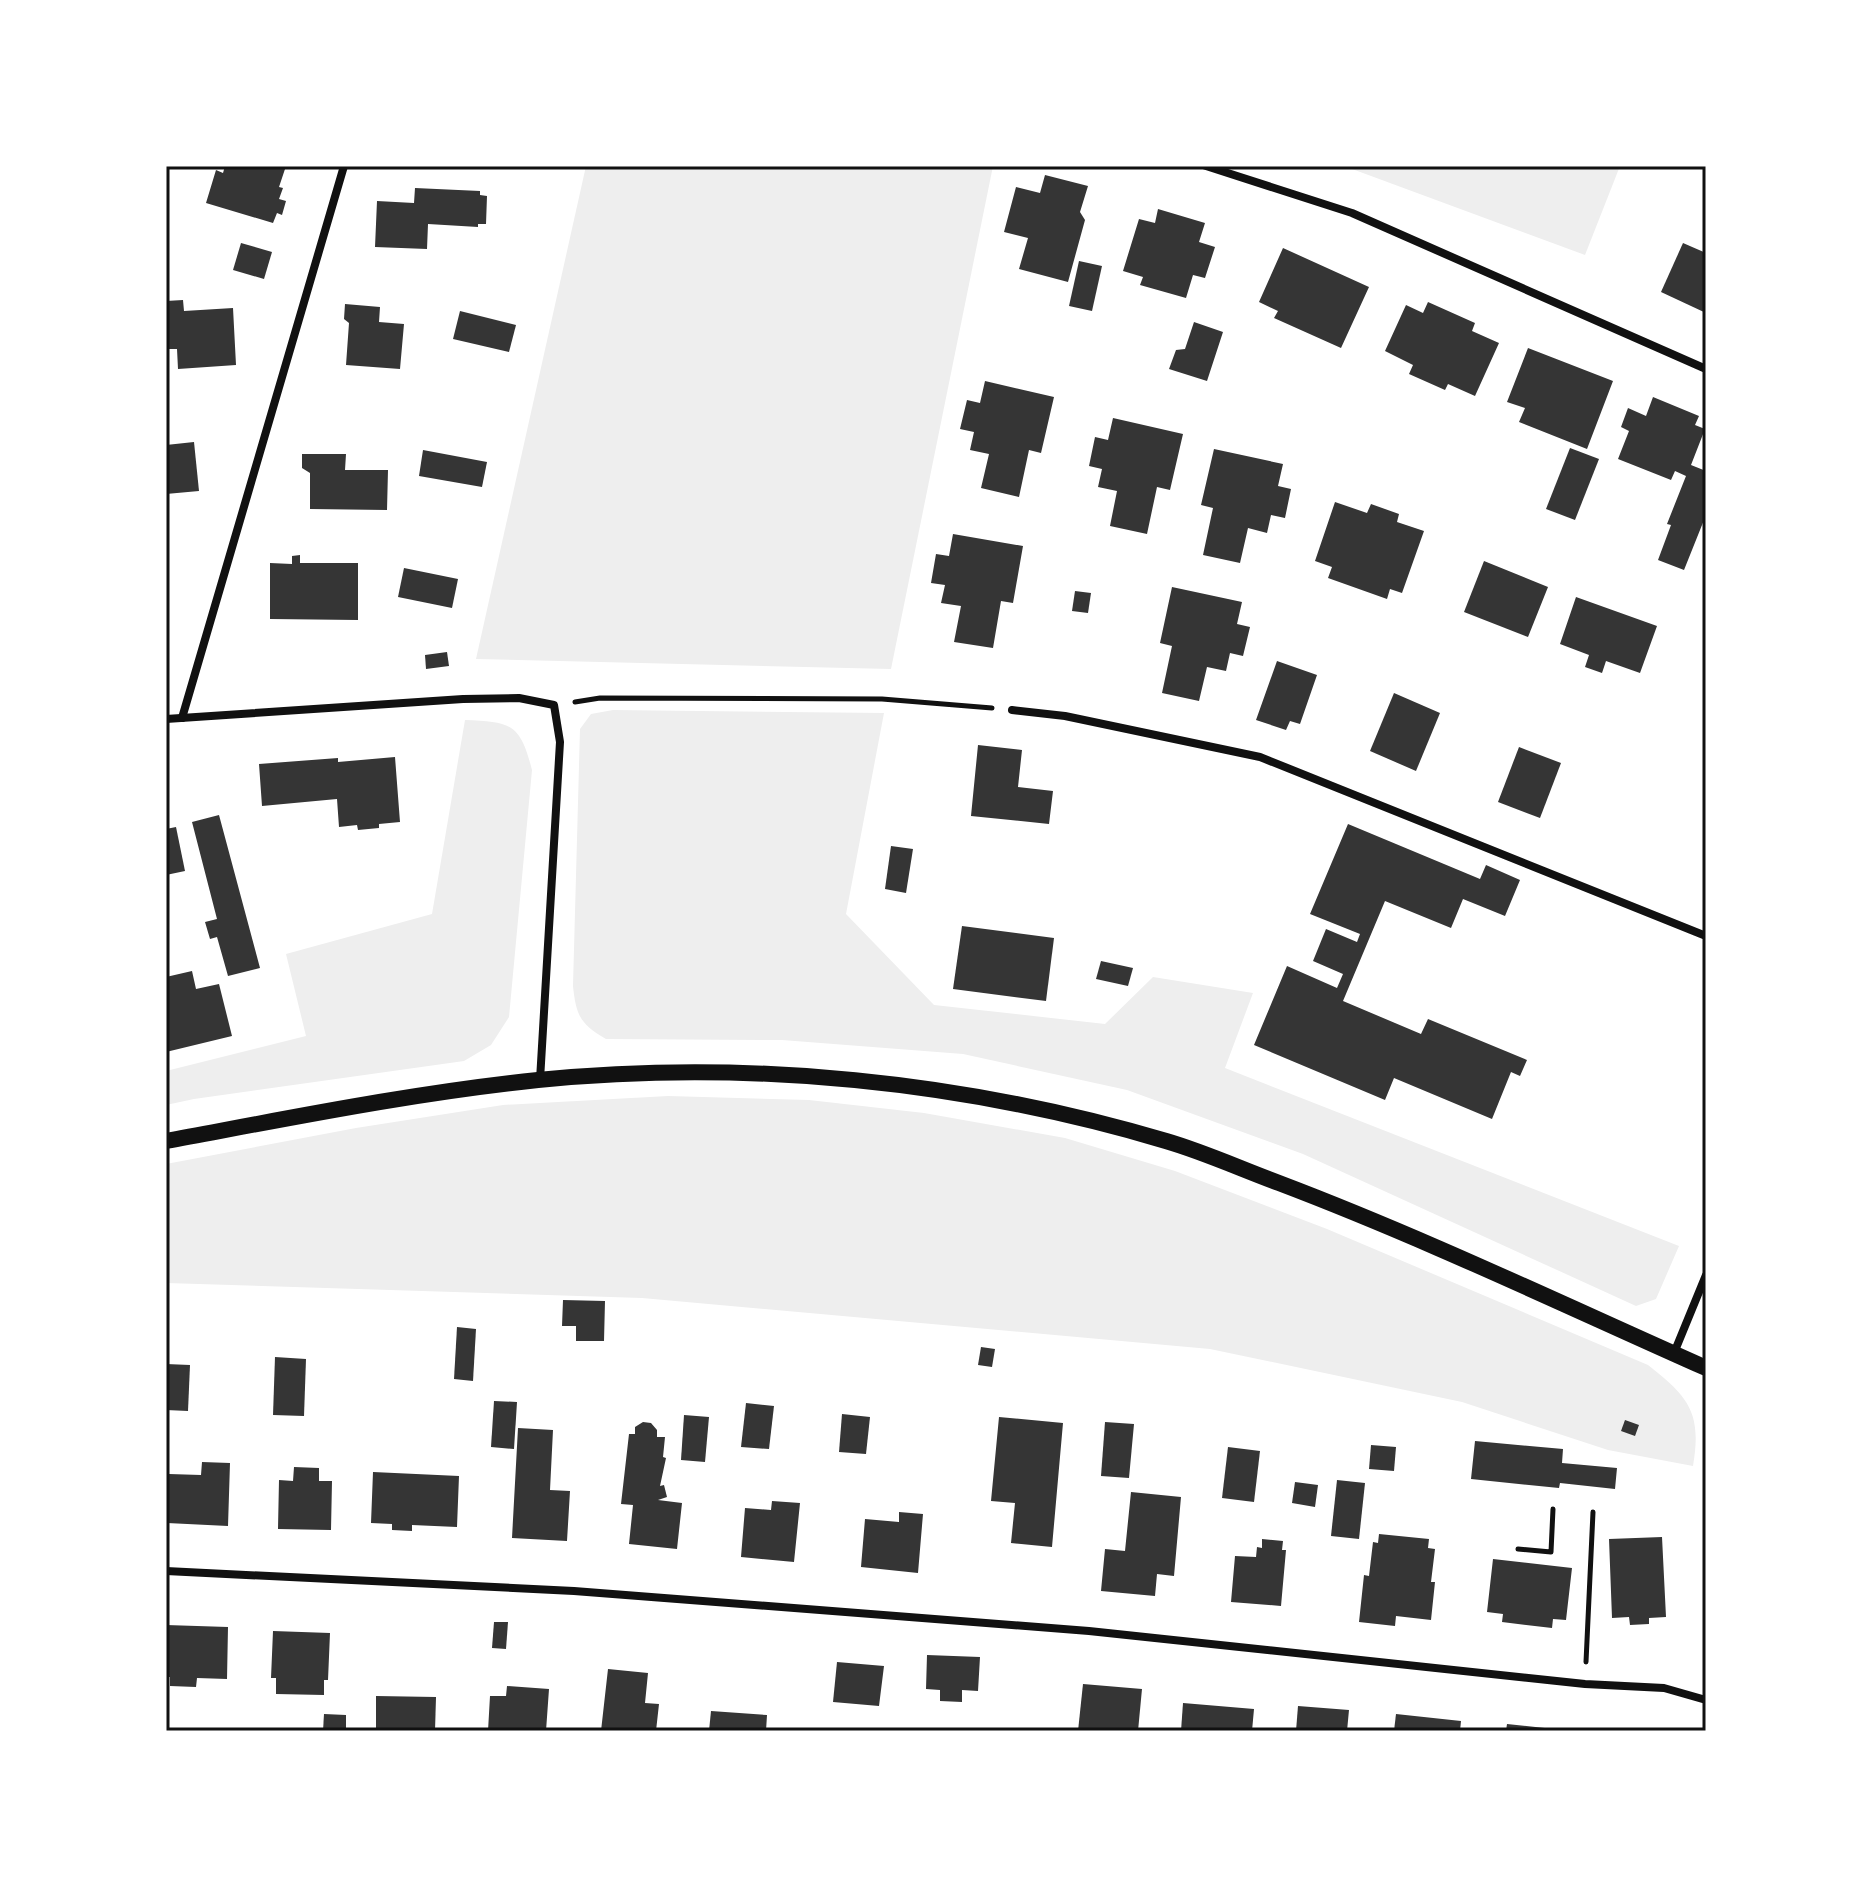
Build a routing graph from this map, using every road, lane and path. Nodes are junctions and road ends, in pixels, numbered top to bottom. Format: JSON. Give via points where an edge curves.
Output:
{"nodes":[{"id":1,"x":344,"y":166,"type":"edge"},
{"id":2,"x":1206,"y":166,"type":"edge"},
{"id":3,"x":1706,"y":369,"type":"edge"},
{"id":4,"x":554,"y":705,"type":"junction"},
{"id":5,"x":1012,"y":710,"type":"joint"},
{"id":6,"x":182,"y":718,"type":"junction"},
{"id":7,"x":166,"y":719,"type":"edge"},
{"id":8,"x":1706,"y":936,"type":"edge"},
{"id":9,"x":540,"y":1080,"type":"junction"},
{"id":10,"x":166,"y":1141,"type":"edge"},
{"id":11,"x":1706,"y":1275,"type":"edge"},
{"id":12,"x":1673,"y":1353,"type":"junction"},
{"id":13,"x":1706,"y":1368,"type":"edge"},
{"id":14,"x":1553,"y":1509,"type":"dead end"},
{"id":15,"x":1593,"y":1512,"type":"dead end"},
{"id":16,"x":1518,"y":1549,"type":"dead end"},
{"id":17,"x":166,"y":1571,"type":"edge"},
{"id":18,"x":1585,"y":1684,"type":"junction"},
{"id":19,"x":1706,"y":1700,"type":"edge"}],
"edges":[{"from":1,"to":6,"type":"street"},
{"from":2,"to":3,"type":"street","via":[[1352,213]]},
{"from":4,"to":5,"type":"path","via":[[600,698],[866,699]]},
{"from":4,"to":6,"type":"street","via":[[519,698],[463,699]]},
{"from":4,"to":9,"type":"street","via":[[560,742]]},
{"from":5,"to":8,"type":"street","via":[[1260,757]]},
{"from":6,"to":7,"type":"street"},
{"from":9,"to":10,"type":"main road","via":[[393,1099]]},
{"from":9,"to":12,"type":"main road","via":[[686,1072],[849,1078],[1008,1102],[1167,1141],[1370,1217]]},
{"from":11,"to":12,"type":"street"},
{"from":12,"to":13,"type":"main road"},
{"from":14,"to":16,"type":"path","via":[[1551,1552]]},
{"from":15,"to":18,"type":"path"},
{"from":17,"to":18,"type":"street","via":[[574,1591],[1089,1631]]},
{"from":18,"to":19,"type":"street","via":[[1664,1688]]}]}
